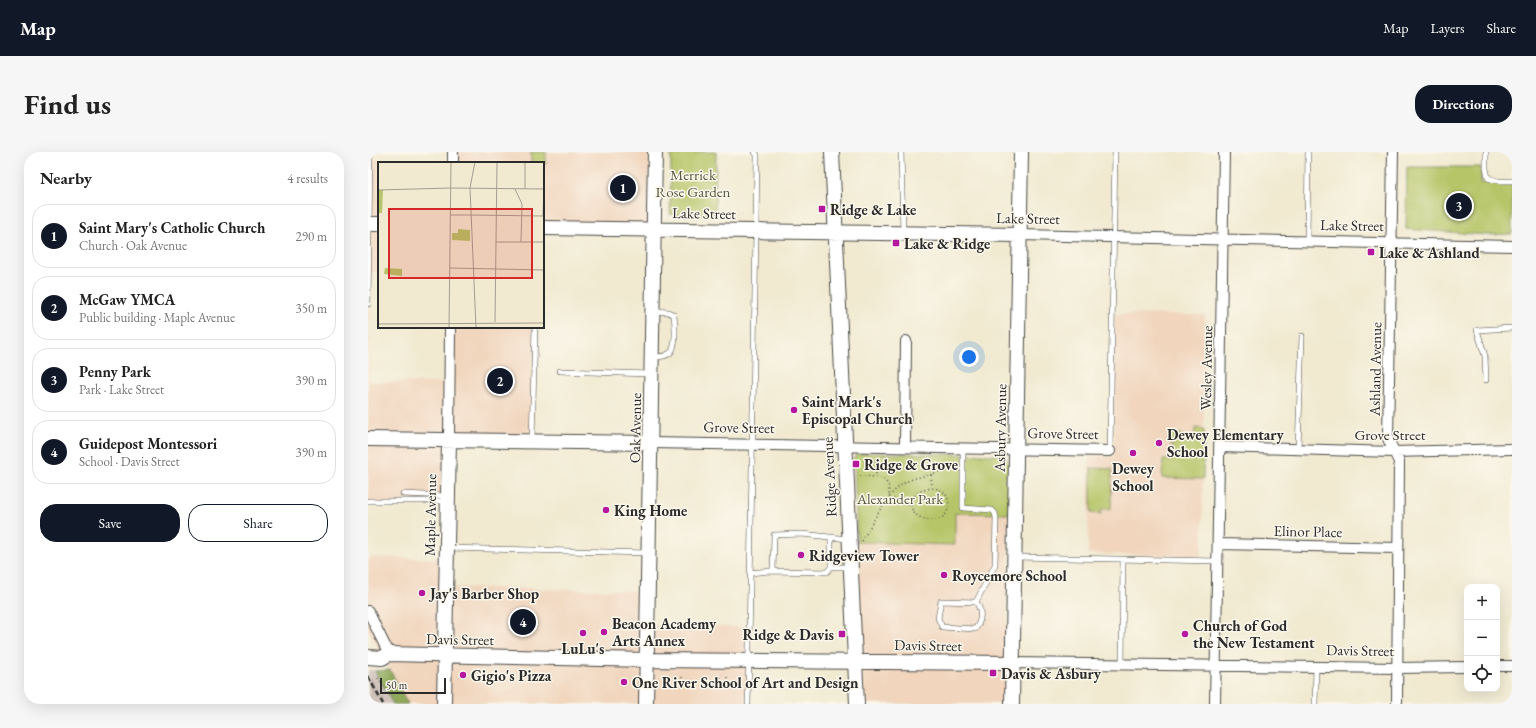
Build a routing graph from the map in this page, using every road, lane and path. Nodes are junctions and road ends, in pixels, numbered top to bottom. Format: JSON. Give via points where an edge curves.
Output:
{"nodes":[{"id":1,"x":370,"y":152,"type":"edge"},
{"id":2,"x":655,"y":152,"type":"edge"},
{"id":3,"x":755,"y":152,"type":"edge"},
{"id":4,"x":832,"y":152,"type":"edge"},
{"id":5,"x":901,"y":152,"type":"edge"},
{"id":6,"x":1021,"y":152,"type":"edge"},
{"id":7,"x":1115,"y":152,"type":"edge"},
{"id":8,"x":1224,"y":152,"type":"edge"},
{"id":9,"x":1308,"y":152,"type":"edge"},
{"id":10,"x":1393,"y":152,"type":"edge"},
{"id":11,"x":1486,"y":152,"type":"edge"},
{"id":12,"x":1512,"y":181,"type":"edge"},
{"id":13,"x":372,"y":224,"type":"edge"},
{"id":14,"x":544,"y":228,"type":"edge"},
{"id":15,"x":654,"y":229,"type":"junction"},
{"id":16,"x":756,"y":231,"type":"junction"},
{"id":17,"x":835,"y":232,"type":"junction"},
{"id":18,"x":903,"y":233,"type":"junction"},
{"id":19,"x":1020,"y":235,"type":"junction"},
{"id":20,"x":1114,"y":237,"type":"junction"},
{"id":21,"x":1223,"y":240,"type":"junction"},
{"id":22,"x":1307,"y":241,"type":"junction"},
{"id":23,"x":1391,"y":243,"type":"junction"},
{"id":24,"x":1512,"y":246,"type":"edge"},
{"id":25,"x":368,"y":304,"type":"edge"},
{"id":26,"x":653,"y":311,"type":"junction"},
{"id":27,"x":450,"y":328,"type":"edge"},
{"id":28,"x":535,"y":328,"type":"edge"},
{"id":29,"x":1512,"y":328,"type":"edge"},
{"id":30,"x":1302,"y":336,"type":"dead end"},
{"id":31,"x":906,"y":342,"type":"dead end"},
{"id":32,"x":653,"y":358,"type":"junction"},
{"id":33,"x":560,"y":371,"type":"dead end"},
{"id":34,"x":652,"y":374,"type":"junction"},
{"id":35,"x":1486,"y":380,"type":"dead end"},
{"id":36,"x":368,"y":439,"type":"edge"},
{"id":37,"x":449,"y":440,"type":"junction"},
{"id":38,"x":532,"y":441,"type":"junction"},
{"id":39,"x":651,"y":443,"type":"junction"},
{"id":40,"x":752,"y":444,"type":"junction"},
{"id":41,"x":844,"y":446,"type":"junction"},
{"id":42,"x":905,"y":447,"type":"junction"},
{"id":43,"x":1220,"y":447,"type":"junction"},
{"id":44,"x":963,"y":448,"type":"junction"},
{"id":45,"x":1298,"y":449,"type":"junction"},
{"id":46,"x":1512,"y":449,"type":"edge"},
{"id":47,"x":1017,"y":450,"type":"junction"},
{"id":48,"x":1110,"y":452,"type":"joint"},
{"id":49,"x":1394,"y":452,"type":"junction"},
{"id":50,"x":876,"y":461,"type":"dead end"},
{"id":51,"x":948,"y":462,"type":"dead end"},
{"id":52,"x":931,"y":474,"type":"junction"},
{"id":53,"x":860,"y":476,"type":"dead end"},
{"id":54,"x":876,"y":476,"type":"junction"},
{"id":55,"x":932,"y":488,"type":"junction"},
{"id":56,"x":403,"y":494,"type":"dead end"},
{"id":57,"x":890,"y":497,"type":"junction"},
{"id":58,"x":448,"y":499,"type":"junction"},
{"id":59,"x":368,"y":501,"type":"edge"},
{"id":60,"x":911,"y":504,"type":"junction"},
{"id":61,"x":831,"y":537,"type":"junction"},
{"id":62,"x":855,"y":540,"type":"junction"},
{"id":63,"x":1218,"y":544,"type":"junction"},
{"id":64,"x":447,"y":548,"type":"junction"},
{"id":65,"x":1398,"y":548,"type":"junction"},
{"id":66,"x":649,"y":553,"type":"junction"},
{"id":67,"x":1014,"y":557,"type":"junction"},
{"id":68,"x":1123,"y":559,"type":"junction"},
{"id":69,"x":1217,"y":561,"type":"junction"},
{"id":70,"x":831,"y":567,"type":"junction"},
{"id":71,"x":850,"y":567,"type":"junction"},
{"id":72,"x":774,"y":571,"type":"junction"},
{"id":73,"x":750,"y":573,"type":"junction"},
{"id":74,"x":976,"y":602,"type":"junction"},
{"id":75,"x":368,"y":611,"type":"edge"},
{"id":76,"x":368,"y":648,"type":"edge"},
{"id":77,"x":389,"y":654,"type":"junction"},
{"id":78,"x":444,"y":656,"type":"junction"},
{"id":79,"x":368,"y":657,"type":"edge"},
{"id":80,"x":647,"y":660,"type":"junction"},
{"id":81,"x":748,"y":660,"type":"junction"},
{"id":82,"x":855,"y":661,"type":"junction"},
{"id":83,"x":1012,"y":663,"type":"junction"},
{"id":84,"x":1122,"y":664,"type":"junction"},
{"id":85,"x":1216,"y":666,"type":"junction"},
{"id":86,"x":1500,"y":666,"type":"edge"},
{"id":87,"x":1512,"y":666,"type":"edge"},
{"id":88,"x":1316,"y":667,"type":"junction"},
{"id":89,"x":1464,"y":667,"type":"edge"},
{"id":90,"x":1397,"y":668,"type":"junction"},
{"id":91,"x":682,"y":674,"type":"dead end"},
{"id":92,"x":721,"y":674,"type":"dead end"},
{"id":93,"x":727,"y":674,"type":"dead end"},
{"id":94,"x":378,"y":678,"type":"dead end"},
{"id":95,"x":382,"y":685,"type":"dead end"},
{"id":96,"x":682,"y":686,"type":"dead end"},
{"id":97,"x":727,"y":686,"type":"dead end"},
{"id":98,"x":721,"y":687,"type":"dead end"},
{"id":99,"x":444,"y":704,"type":"edge"},
{"id":100,"x":646,"y":704,"type":"edge"},
{"id":101,"x":748,"y":704,"type":"edge"},
{"id":102,"x":857,"y":704,"type":"edge"},
{"id":103,"x":1012,"y":704,"type":"edge"},
{"id":104,"x":1215,"y":704,"type":"edge"},
{"id":105,"x":1316,"y":704,"type":"edge"},
{"id":106,"x":1396,"y":704,"type":"edge"}],
"edges":[{"from":1,"to":13,"type":"lane"},
{"from":2,"to":15,"type":"street","name":"Oak Avenue"},
{"from":3,"to":16,"type":"lane"},
{"from":4,"to":17,"type":"street","name":"Ridge Avenue"},
{"from":5,"to":18,"type":"lane"},
{"from":6,"to":19,"type":"street","name":"Asbury Avenue"},
{"from":7,"to":20,"type":"lane"},
{"from":8,"to":21,"type":"street","name":"Wesley Avenue"},
{"from":9,"to":22,"type":"lane"},
{"from":10,"to":23,"type":"street","name":"Ashland Avenue"},
{"from":11,"to":12,"type":"lane","via":[[1488,178]]},
{"from":13,"to":25,"type":"lane"},
{"from":14,"to":15,"type":"street","name":"Lake Street"},
{"from":15,"to":16,"type":"street","name":"Lake Street"},
{"from":15,"to":26,"type":"street","name":"Oak Avenue"},
{"from":16,"to":17,"type":"street","name":"Lake Street"},
{"from":16,"to":40,"type":"lane"},
{"from":17,"to":18,"type":"street","name":"Lake Street"},
{"from":17,"to":41,"type":"street","name":"Ridge Avenue"},
{"from":18,"to":19,"type":"street","name":"Lake Street"},
{"from":19,"to":20,"type":"street","name":"Lake Street"},
{"from":19,"to":47,"type":"street","name":"Asbury Avenue"},
{"from":20,"to":21,"type":"street","name":"Lake Street"},
{"from":20,"to":48,"type":"lane"},
{"from":21,"to":22,"type":"street","name":"Lake Street"},
{"from":21,"to":43,"type":"street","name":"Wesley Avenue"},
{"from":22,"to":23,"type":"street","name":"Lake Street"},
{"from":23,"to":24,"type":"street","name":"Lake Street"},
{"from":23,"to":49,"type":"street","name":"Ashland Avenue","via":[[1388,439]]},
{"from":26,"to":32,"type":"street","name":"Oak Avenue"},
{"from":26,"to":32,"type":"lane","via":[[674,315],[675,322],[673,350]]},
{"from":27,"to":37,"type":"street","name":"Maple Avenue"},
{"from":28,"to":38,"type":"lane"},
{"from":29,"to":35,"type":"lane","via":[[1477,330],[1485,356]]},
{"from":30,"to":45,"type":"lane"},
{"from":31,"to":42,"type":"street"},
{"from":32,"to":34,"type":"street","name":"Oak Avenue"},
{"from":33,"to":34,"type":"lane"},
{"from":34,"to":39,"type":"street","name":"Oak Avenue"},
{"from":36,"to":37,"type":"street","name":"Grove Street"},
{"from":37,"to":38,"type":"street","name":"Grove Street"},
{"from":37,"to":58,"type":"street","name":"Maple Avenue"},
{"from":38,"to":39,"type":"street","name":"Grove Street"},
{"from":39,"to":40,"type":"street","name":"Grove Street"},
{"from":39,"to":66,"type":"street","name":"Oak Avenue"},
{"from":40,"to":41,"type":"street","name":"Grove Street"},
{"from":40,"to":73,"type":"lane"},
{"from":41,"to":42,"type":"street","name":"Grove Street"},
{"from":41,"to":62,"type":"street","name":"Ridge Avenue"},
{"from":42,"to":44,"type":"street","name":"Grove Street"},
{"from":43,"to":45,"type":"street","name":"Grove Street"},
{"from":43,"to":63,"type":"street","name":"Wesley Avenue"},
{"from":44,"to":47,"type":"street","name":"Grove Street"},
{"from":44,"to":74,"type":"lane","via":[[963,508],[992,510],[996,518],[995,565]]},
{"from":45,"to":49,"type":"street","name":"Grove Street"},
{"from":46,"to":49,"type":"street","name":"Grove Street"},
{"from":47,"to":48,"type":"street","name":"Grove Street"},
{"from":47,"to":67,"type":"street","name":"Asbury Avenue"},
{"from":49,"to":65,"type":"street","name":"Ashland Avenue","via":[[1399,462]]},
{"from":50,"to":54,"type":"path"},
{"from":51,"to":52,"type":"path","via":[[944,469]]},
{"from":52,"to":55,"type":"path"},
{"from":52,"to":57,"type":"path","via":[[910,480]]},
{"from":53,"to":54,"type":"path"},
{"from":54,"to":57,"type":"path","via":[[885,480]]},
{"from":55,"to":60,"type":"path","via":[[920,490],[913,497]]},
{"from":55,"to":60,"type":"path","via":[[941,489],[947,494],[949,501],[944,516],[938,521],[928,522],[920,518],[913,513]]},
{"from":56,"to":58,"type":"lane"},
{"from":57,"to":60,"type":"path","via":[[904,504]]},
{"from":57,"to":62,"type":"path"},
{"from":58,"to":59,"type":"lane"},
{"from":58,"to":64,"type":"street","name":"Maple Avenue"},
{"from":61,"to":62,"type":"lane"},
{"from":61,"to":70,"type":"lane"},
{"from":61,"to":72,"type":"lane","via":[[774,535]]},
{"from":62,"to":71,"type":"street","name":"Ridge Avenue"},
{"from":63,"to":65,"type":"street","name":"Elinor Place"},
{"from":63,"to":69,"type":"street","name":"Wesley Avenue"},
{"from":64,"to":66,"type":"lane"},
{"from":64,"to":78,"type":"street","name":"Maple Avenue"},
{"from":65,"to":90,"type":"street","name":"Ashland Avenue"},
{"from":66,"to":80,"type":"street","name":"Oak Avenue"},
{"from":67,"to":68,"type":"lane"},
{"from":67,"to":83,"type":"street","name":"Asbury Avenue"},
{"from":68,"to":69,"type":"lane"},
{"from":68,"to":84,"type":"lane"},
{"from":69,"to":85,"type":"street","name":"Wesley Avenue"},
{"from":70,"to":71,"type":"lane"},
{"from":70,"to":72,"type":"lane","via":[[826,572]]},
{"from":71,"to":82,"type":"street","name":"Ridge Avenue"},
{"from":72,"to":73,"type":"lane"},
{"from":73,"to":81,"type":"lane"},
{"from":74,"to":74,"type":"lane","via":[[941,601],[938,612],[942,627],[975,629],[980,619],[980,607]]},
{"from":75,"to":77,"type":"street"},
{"from":76,"to":77,"type":"street","name":"Davis Street","via":[[382,648]]},
{"from":77,"to":78,"type":"street","name":"Davis Street"},
{"from":77,"to":79,"type":"street","name":"Davis Street","via":[[382,658]]},
{"from":78,"to":80,"type":"street","name":"Davis Street"},
{"from":78,"to":99,"type":"street","name":"Maple Avenue"},
{"from":80,"to":81,"type":"street","name":"Davis Street"},
{"from":80,"to":100,"type":"street","name":"Oak Avenue"},
{"from":81,"to":82,"type":"street","name":"Davis Street"},
{"from":81,"to":101,"type":"lane"},
{"from":82,"to":83,"type":"street","name":"Davis Street"},
{"from":82,"to":102,"type":"street","name":"Ridge Avenue"},
{"from":83,"to":84,"type":"street","name":"Davis Street"},
{"from":83,"to":103,"type":"street","name":"Asbury Avenue"},
{"from":84,"to":85,"type":"street","name":"Davis Street"},
{"from":85,"to":88,"type":"street","name":"Davis Street"},
{"from":85,"to":104,"type":"street","name":"Wesley Avenue"},
{"from":86,"to":87,"type":"street"},
{"from":88,"to":90,"type":"street","name":"Davis Street"},
{"from":88,"to":105,"type":"lane"},
{"from":89,"to":90,"type":"street","name":"Davis Street"},
{"from":90,"to":106,"type":"street","name":"Ashland Avenue"},
{"from":91,"to":96,"type":"path"},
{"from":92,"to":98,"type":"path","via":[[720,683],[707,683]]},
{"from":93,"to":97,"type":"path"},
{"from":94,"to":95,"type":"path"}]}
